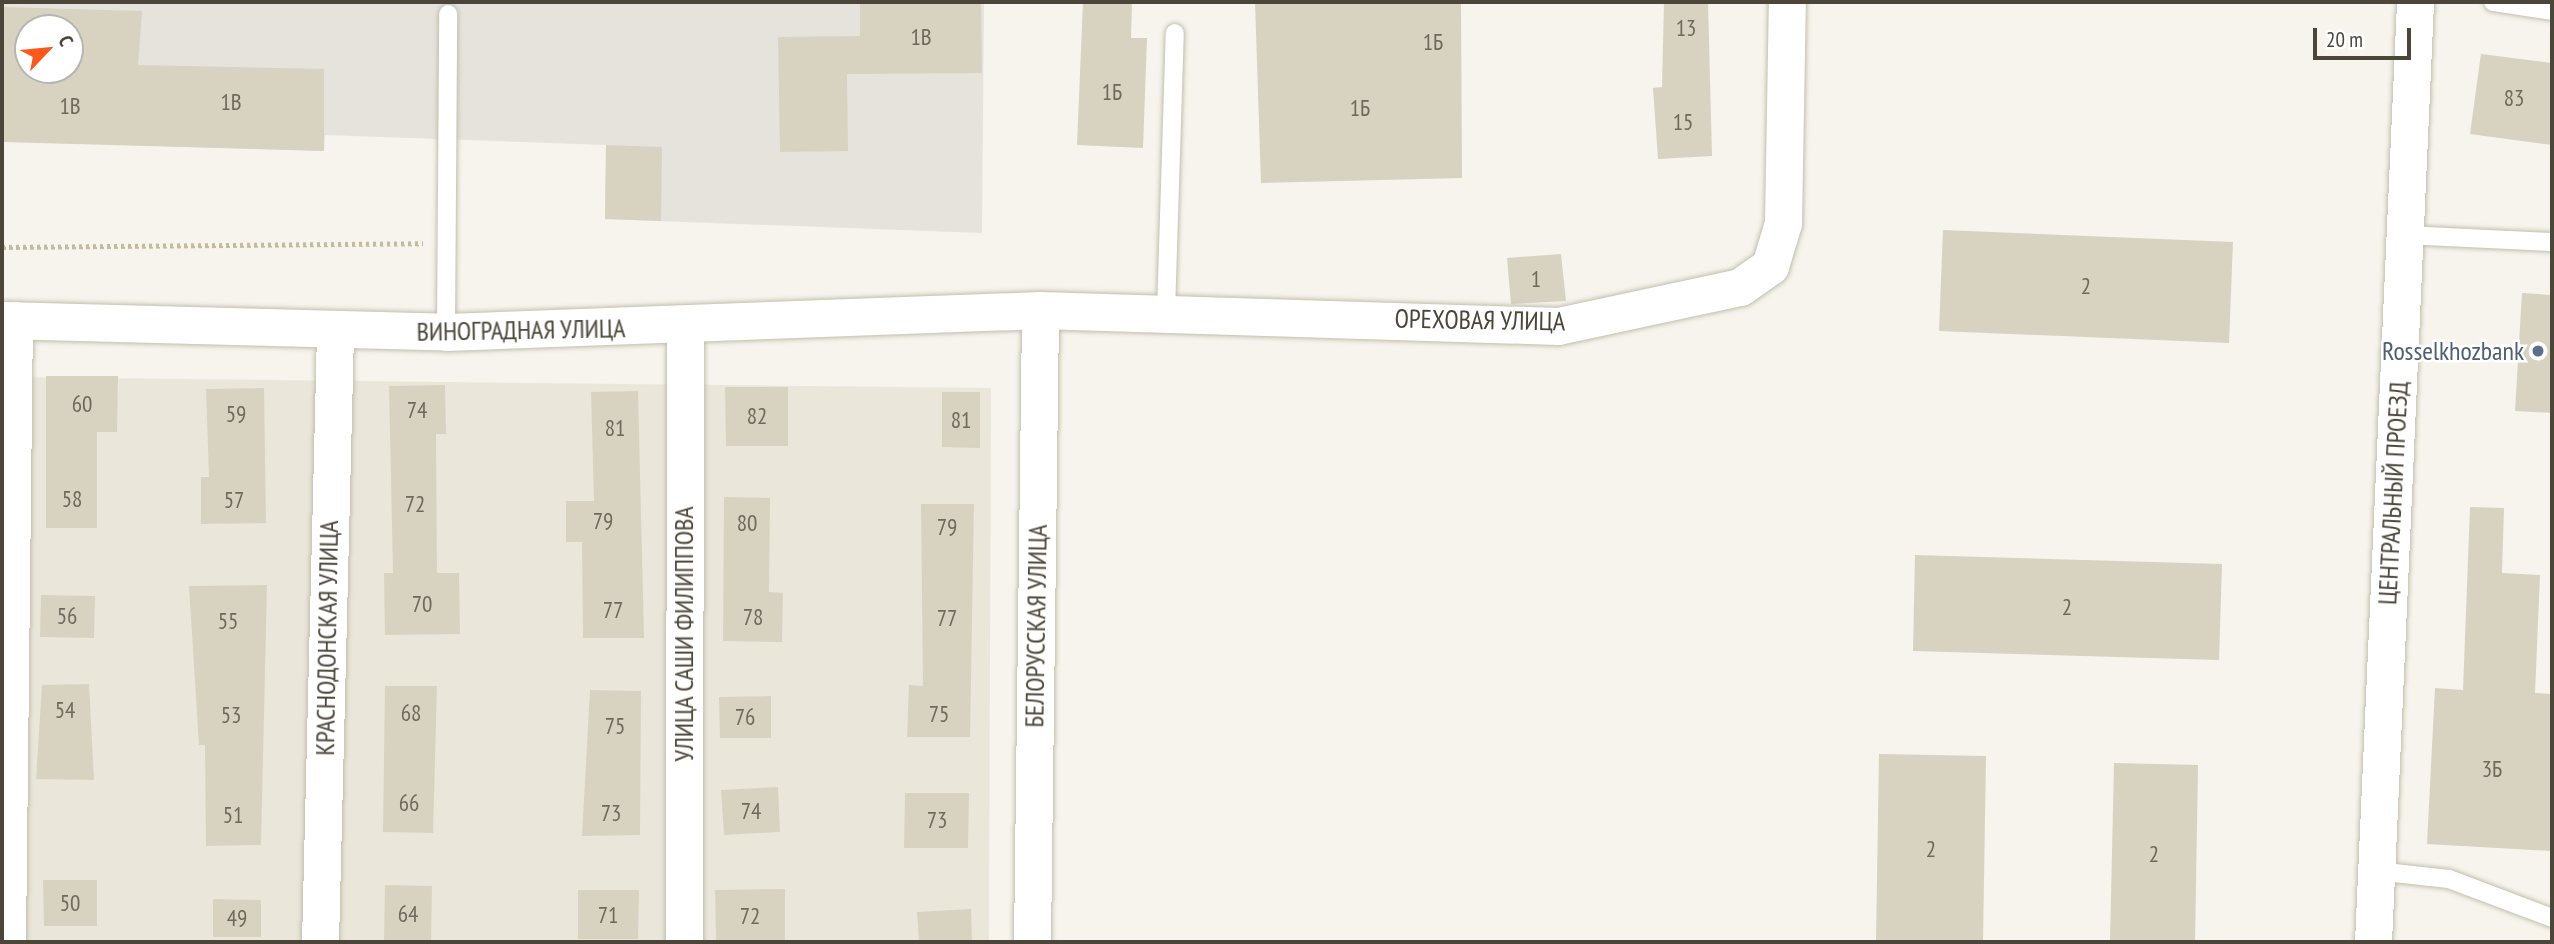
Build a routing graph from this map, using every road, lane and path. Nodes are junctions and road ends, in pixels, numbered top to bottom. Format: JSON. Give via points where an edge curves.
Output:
{"nodes":[{"id":1,"x":1787,"y":2,"type":"edge"},
{"id":2,"x":2415,"y":2,"type":"edge"},
{"id":3,"x":2493,"y":2,"type":"edge"},
{"id":4,"x":2552,"y":11,"type":"edge"},
{"id":5,"x":448,"y":14,"type":"dead end"},
{"id":6,"x":1175,"y":33,"type":"dead end"},
{"id":7,"x":2404,"y":235,"type":"junction"},
{"id":8,"x":2552,"y":242,"type":"edge"},
{"id":9,"x":445,"y":243,"type":"junction"},
{"id":10,"x":2,"y":247,"type":"edge"},
{"id":11,"x":1040,"y":310,"type":"junction"},
{"id":12,"x":1166,"y":312,"type":"junction"},
{"id":13,"x":8,"y":320,"type":"edge"},
{"id":14,"x":685,"y":326,"type":"junction"},
{"id":15,"x":446,"y":332,"type":"junction"},
{"id":16,"x":335,"y":333,"type":"junction"},
{"id":17,"x":2376,"y":871,"type":"junction"},
{"id":18,"x":2552,"y":918,"type":"edge"},
{"id":19,"x":7,"y":942,"type":"edge"},
{"id":20,"x":320,"y":942,"type":"edge"},
{"id":21,"x":684,"y":942,"type":"edge"},
{"id":22,"x":1031,"y":942,"type":"edge"},
{"id":23,"x":2373,"y":942,"type":"edge"}],
"edges":[{"from":1,"to":12,"type":"street","name":"ОРЕХОВАЯ УЛИЦА","via":[[1783,223],[1770,266],[1741,287],[1558,326]]},
{"from":2,"to":7,"type":"street","name":"ЦЕНТРАЛЬНЫЙ ПРОЕЗД"},
{"from":3,"to":4,"type":"lane"},
{"from":5,"to":9,"type":"lane"},
{"from":6,"to":12,"type":"lane"},
{"from":7,"to":8,"type":"lane"},
{"from":7,"to":17,"type":"street","name":"ЦЕНТРАЛЬНЫЙ ПРОЕЗД"},
{"from":9,"to":10,"type":"path"},
{"from":9,"to":15,"type":"lane"},
{"from":11,"to":12,"type":"street","name":"ОРЕХОВАЯ УЛИЦА"},
{"from":11,"to":14,"type":"street","name":"ВИНОГРАДНАЯ УЛИЦА"},
{"from":11,"to":22,"type":"street","name":"БЕЛОРУССКАЯ УЛИЦА"},
{"from":13,"to":16,"type":"street","name":"ВИНОГРАДНАЯ УЛИЦА"},
{"from":13,"to":19,"type":"street"},
{"from":14,"to":15,"type":"street","name":"ВИНОГРАДНАЯ УЛИЦА"},
{"from":14,"to":21,"type":"street","name":"УЛИЦА САШИ ФИЛИППОВА"},
{"from":15,"to":16,"type":"street","name":"ВИНОГРАДНАЯ УЛИЦА"},
{"from":16,"to":20,"type":"street","name":"КРАСНОДОНСКАЯ УЛИЦА"},
{"from":17,"to":18,"type":"lane","via":[[2449,879]]},
{"from":17,"to":23,"type":"street","name":"ЦЕНТРАЛЬНЫЙ ПРОЕЗД"}]}
